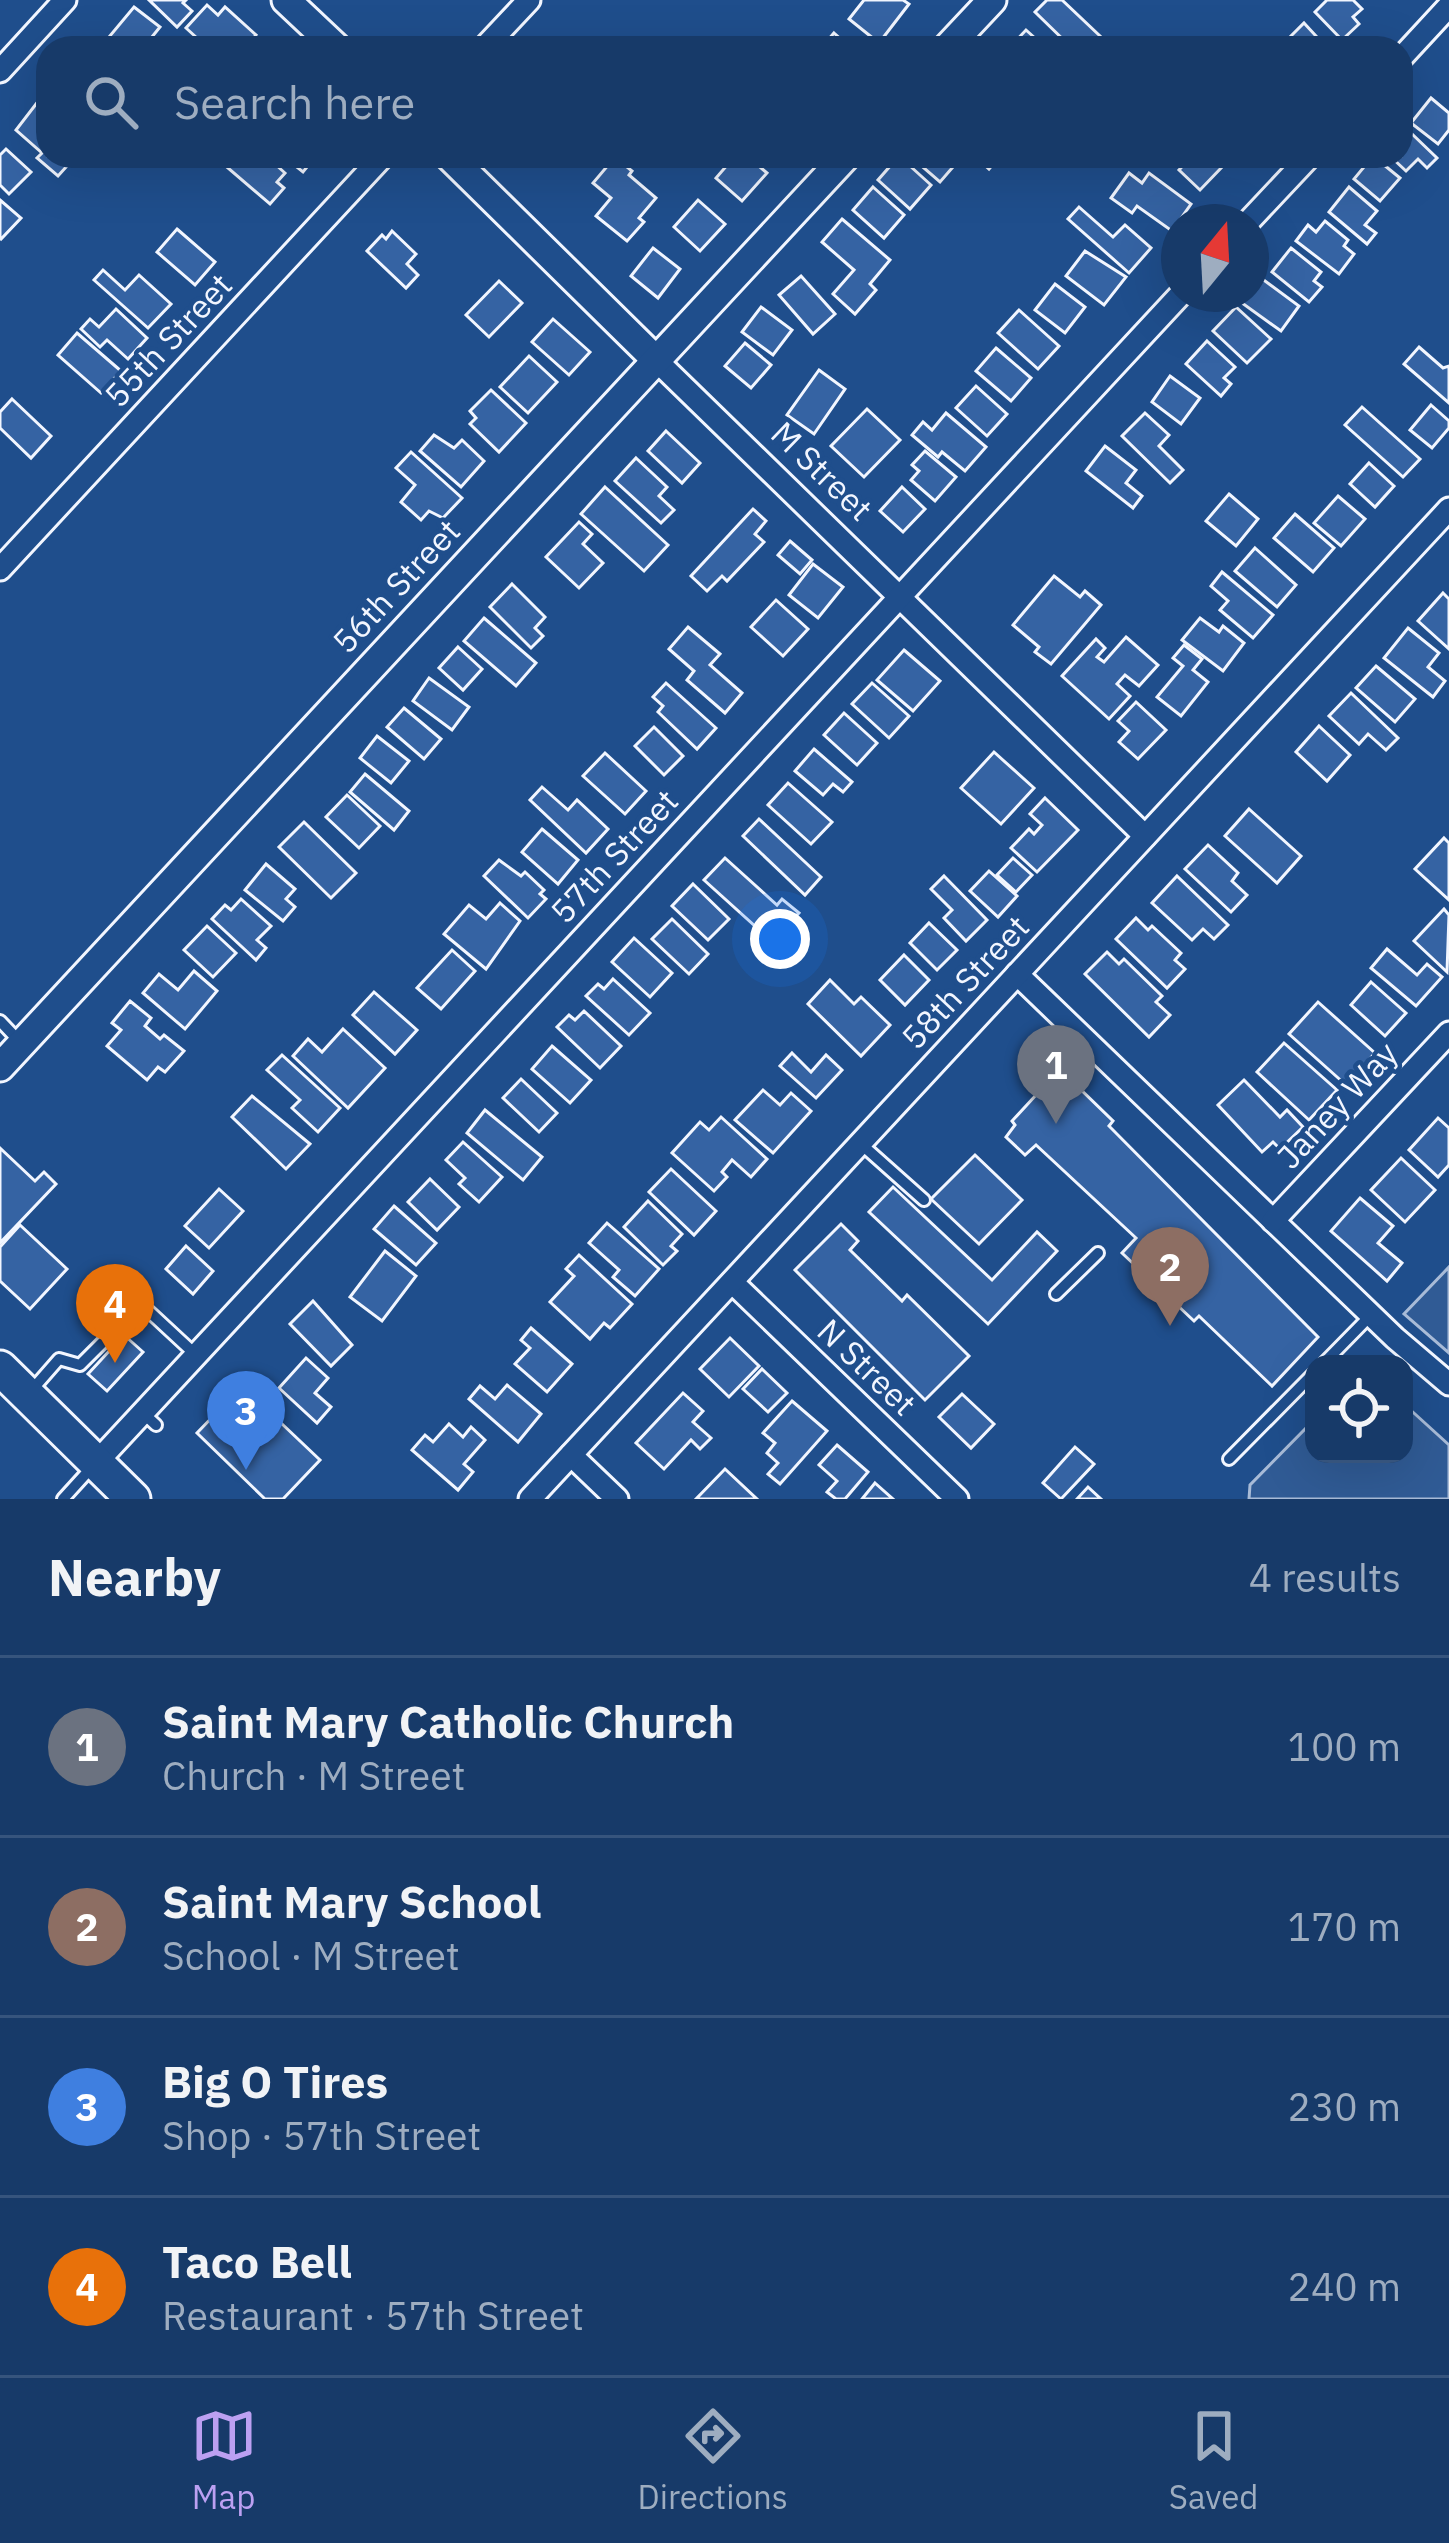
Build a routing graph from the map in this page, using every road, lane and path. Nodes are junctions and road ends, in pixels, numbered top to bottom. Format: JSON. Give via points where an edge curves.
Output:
{"nodes":[{"id":1,"x":65,"y":0,"type":"edge"},
{"id":2,"x":286,"y":0,"type":"edge"},
{"id":3,"x":529,"y":0,"type":"edge"},
{"id":4,"x":992,"y":0,"type":"edge"},
{"id":5,"x":1449,"y":6,"type":"edge"},
{"id":6,"x":324,"y":36,"type":"edge"},
{"id":7,"x":495,"y":36,"type":"edge"},
{"id":8,"x":958,"y":36,"type":"edge"},
{"id":9,"x":1413,"y":45,"type":"edge"},
{"id":10,"x":0,"y":71,"type":"edge"},
{"id":11,"x":372,"y":168,"type":"edge"},
{"id":12,"x":461,"y":168,"type":"edge"},
{"id":13,"x":835,"y":168,"type":"edge"},
{"id":14,"x":1299,"y":168,"type":"edge"},
{"id":15,"x":1265,"y":204,"type":"edge"},
{"id":16,"x":1164,"y":312,"type":"edge"},
{"id":17,"x":655,"y":359,"type":"junction"},
{"id":18,"x":1449,"y":509,"type":"edge"},
{"id":19,"x":0,"y":569,"type":"edge"},
{"id":20,"x":900,"y":597,"type":"junction"},
{"id":21,"x":1145,"y":836,"type":"junction"},
{"id":22,"x":1017,"y":974,"type":"junction"},
{"id":23,"x":0,"y":1021,"type":"edge"},
{"id":24,"x":1449,"y":1034,"type":"edge"},
{"id":25,"x":21,"y":1043,"type":"junction"},
{"id":26,"x":0,"y":1067,"type":"edge"},
{"id":27,"x":860,"y":1143,"type":"junction"},
{"id":28,"x":924,"y":1200,"type":"dead end"},
{"id":29,"x":1273,"y":1221,"type":"junction"},
{"id":30,"x":1098,"y":1253,"type":"dead end"},
{"id":31,"x":732,"y":1282,"type":"junction"},
{"id":32,"x":1056,"y":1294,"type":"dead end"},
{"id":33,"x":1371,"y":1316,"type":"junction"},
{"id":34,"x":196,"y":1355,"type":"junction"},
{"id":35,"x":1332,"y":1355,"type":"edge"},
{"id":36,"x":0,"y":1368,"type":"edge"},
{"id":37,"x":1305,"y":1382,"type":"edge"},
{"id":38,"x":1449,"y":1384,"type":"edge"},
{"id":39,"x":27,"y":1395,"type":"junction"},
{"id":40,"x":571,"y":1455,"type":"junction"},
{"id":41,"x":1229,"y":1459,"type":"dead end"},
{"id":42,"x":96,"y":1463,"type":"junction"},
{"id":43,"x":63,"y":1499,"type":"edge"},
{"id":44,"x":133,"y":1499,"type":"edge"},
{"id":45,"x":530,"y":1499,"type":"edge"},
{"id":46,"x":617,"y":1499,"type":"edge"},
{"id":47,"x":957,"y":1499,"type":"edge"}],
"edges":[{"from":1,"to":10,"type":"street"},
{"from":2,"to":6,"type":"street"},
{"from":3,"to":7,"type":"street"},
{"from":4,"to":8,"type":"street"},
{"from":5,"to":9,"type":"street"},
{"from":11,"to":19,"type":"street","name":"55th Street"},
{"from":12,"to":17,"type":"street","name":"M Street"},
{"from":13,"to":17,"type":"street","name":"56th Street"},
{"from":14,"to":15,"type":"street"},
{"from":16,"to":20,"type":"street","name":"57th Street"},
{"from":17,"to":20,"type":"street","name":"M Street"},
{"from":17,"to":25,"type":"street","name":"56th Street"},
{"from":18,"to":21,"type":"street","name":"58th Street"},
{"from":20,"to":21,"type":"street","name":"M Street"},
{"from":20,"to":34,"type":"street","name":"57th Street"},
{"from":21,"to":22,"type":"street","name":"58th Street"},
{"from":22,"to":27,"type":"street","name":"58th Street"},
{"from":22,"to":29,"type":"street"},
{"from":23,"to":25,"type":"lane"},
{"from":24,"to":29,"type":"street","name":"Janey Way"},
{"from":25,"to":26,"type":"street","name":"56th Street"},
{"from":27,"to":28,"type":"lane"},
{"from":27,"to":31,"type":"street","name":"58th Street"},
{"from":29,"to":33,"type":"street"},
{"from":30,"to":32,"type":"lane"},
{"from":31,"to":40,"type":"street","name":"58th Street"},
{"from":31,"to":47,"type":"street","name":"N Street"},
{"from":33,"to":35,"type":"lane"},
{"from":33,"to":38,"type":"street"},
{"from":34,"to":39,"type":"lane","via":[[141,1304],[80,1365],[59,1359]]},
{"from":34,"to":42,"type":"street","name":"57th Street","via":[[149,1419]]},
{"from":36,"to":39,"type":"main road"},
{"from":37,"to":41,"type":"lane"},
{"from":39,"to":42,"type":"main road"},
{"from":40,"to":45,"type":"street","name":"58th Street"},
{"from":40,"to":46,"type":"street"},
{"from":42,"to":43,"type":"lane"},
{"from":42,"to":44,"type":"main road"}]}
